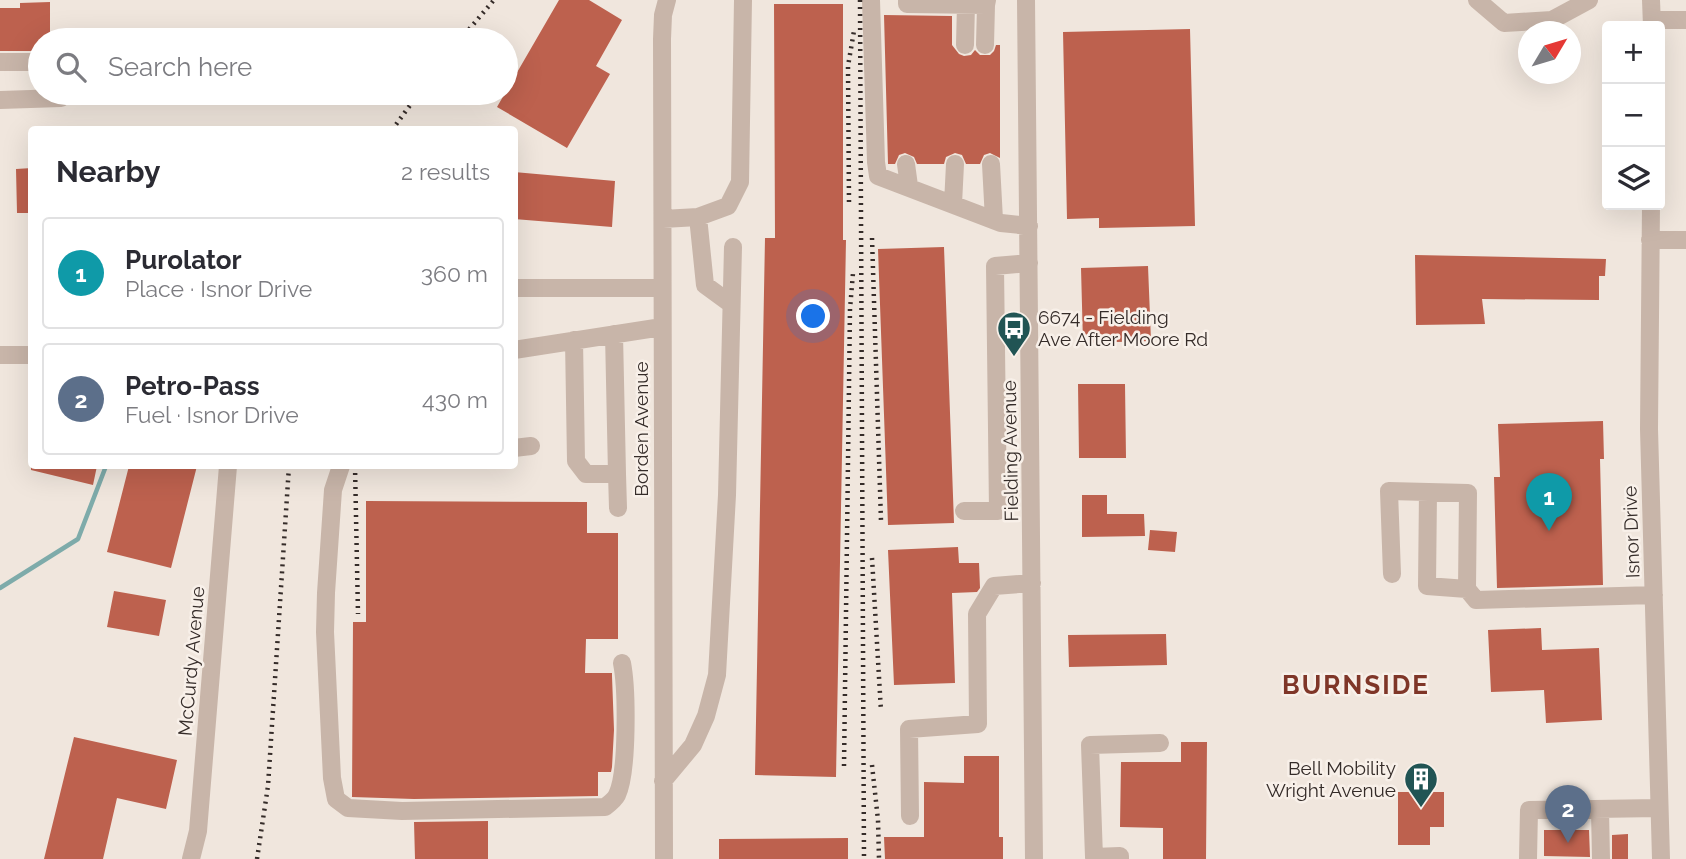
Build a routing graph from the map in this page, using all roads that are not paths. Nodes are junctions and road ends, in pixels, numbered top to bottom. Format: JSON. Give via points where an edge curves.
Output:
{"nodes":[{"id":1,"x":667,"y":0,"type":"edge"},
{"id":2,"x":743,"y":0,"type":"edge"},
{"id":3,"x":871,"y":0,"type":"edge"},
{"id":4,"x":907,"y":0,"type":"edge"},
{"id":5,"x":1027,"y":0,"type":"edge"},
{"id":6,"x":1476,"y":0,"type":"edge"},
{"id":7,"x":1589,"y":0,"type":"edge"},
{"id":8,"x":1651,"y":0,"type":"edge"},
{"id":9,"x":987,"y":2,"type":"edge"},
{"id":10,"x":966,"y":4,"type":"junction"},
{"id":11,"x":1686,"y":20,"type":"edge"},
{"id":12,"x":1652,"y":21,"type":"edge"},
{"id":13,"x":1665,"y":22,"type":"edge"},
{"id":14,"x":965,"y":45,"type":"dead end"},
{"id":15,"x":985,"y":45,"type":"dead end"},
{"id":16,"x":0,"y":62,"type":"edge"},
{"id":17,"x":28,"y":62,"type":"edge"},
{"id":18,"x":28,"y":99,"type":"edge"},
{"id":19,"x":0,"y":100,"type":"edge"},
{"id":20,"x":906,"y":164,"type":"dead end"},
{"id":21,"x":955,"y":164,"type":"dead end"},
{"id":22,"x":991,"y":164,"type":"dead end"},
{"id":23,"x":909,"y":186,"type":"junction"},
{"id":24,"x":953,"y":204,"type":"junction"},
{"id":25,"x":1651,"y":210,"type":"edge"},
{"id":26,"x":698,"y":217,"type":"junction"},
{"id":27,"x":663,"y":219,"type":"junction"},
{"id":28,"x":994,"y":220,"type":"junction"},
{"id":29,"x":1029,"y":226,"type":"junction"},
{"id":30,"x":1650,"y":240,"type":"junction"},
{"id":31,"x":1686,"y":240,"type":"edge"},
{"id":32,"x":733,"y":247,"type":"dead end"},
{"id":33,"x":1029,"y":263,"type":"junction"},
{"id":34,"x":518,"y":288,"type":"edge"},
{"id":35,"x":662,"y":288,"type":"junction"},
{"id":36,"x":731,"y":304,"type":"junction"},
{"id":37,"x":662,"y":327,"type":"junction"},
{"id":38,"x":614,"y":334,"type":"junction"},
{"id":39,"x":574,"y":341,"type":"junction"},
{"id":40,"x":518,"y":349,"type":"edge"},
{"id":41,"x":0,"y":355,"type":"edge"},
{"id":42,"x":28,"y":355,"type":"edge"},
{"id":43,"x":228,"y":469,"type":"edge"},
{"id":44,"x":340,"y":469,"type":"edge"},
{"id":45,"x":617,"y":474,"type":"junction"},
{"id":46,"x":1428,"y":492,"type":"junction"},
{"id":47,"x":618,"y":508,"type":"dead end"},
{"id":48,"x":964,"y":511,"type":"dead end"},
{"id":49,"x":1392,"y":574,"type":"dead end"},
{"id":50,"x":1032,"y":583,"type":"junction"},
{"id":51,"x":1467,"y":589,"type":"junction"},
{"id":52,"x":1654,"y":595,"type":"junction"},
{"id":53,"x":622,"y":663,"type":"dead end"},
{"id":54,"x":1160,"y":743,"type":"dead end"},
{"id":55,"x":663,"y":780,"type":"junction"},
{"id":56,"x":1659,"y":808,"type":"junction"},
{"id":57,"x":1600,"y":810,"type":"junction"},
{"id":58,"x":910,"y":816,"type":"dead end"},
{"id":59,"x":191,"y":859,"type":"edge"},
{"id":60,"x":663,"y":859,"type":"edge"},
{"id":61,"x":1034,"y":859,"type":"edge"},
{"id":62,"x":1120,"y":859,"type":"edge"},
{"id":63,"x":1528,"y":859,"type":"edge"},
{"id":64,"x":1601,"y":859,"type":"edge"},
{"id":65,"x":1661,"y":859,"type":"edge"}],
"edges":[{"from":1,"to":27,"type":"street","name":"Borden Avenue","via":[[662,39]]},
{"from":2,"to":26,"type":"street","via":[[740,182],[727,206]]},
{"from":3,"to":23,"type":"street","via":[[878,176]]},
{"from":4,"to":10,"type":"street","via":[[907,4]]},
{"from":5,"to":29,"type":"street","name":"Fielding Avenue"},
{"from":6,"to":7,"type":"street","via":[[1504,23],[1552,20]]},
{"from":8,"to":12,"type":"street"},
{"from":9,"to":10,"type":"street"},
{"from":9,"to":15,"type":"street"},
{"from":10,"to":14,"type":"street"},
{"from":11,"to":13,"type":"street"},
{"from":16,"to":17,"type":"street"},
{"from":18,"to":19,"type":"street"},
{"from":20,"to":23,"type":"street"},
{"from":21,"to":24,"type":"street"},
{"from":22,"to":28,"type":"street"},
{"from":23,"to":24,"type":"street"},
{"from":24,"to":28,"type":"street"},
{"from":25,"to":30,"type":"street","name":"Isnor Drive"},
{"from":26,"to":27,"type":"street"},
{"from":26,"to":36,"type":"street","via":[[705,285]]},
{"from":27,"to":35,"type":"street","name":"Borden Avenue"},
{"from":28,"to":29,"type":"street"},
{"from":29,"to":33,"type":"street","name":"Fielding Avenue"},
{"from":30,"to":31,"type":"street"},
{"from":30,"to":52,"type":"street","name":"Isnor Drive"},
{"from":32,"to":36,"type":"street"},
{"from":33,"to":48,"type":"street","via":[[995,266],[998,511]]},
{"from":33,"to":50,"type":"street","name":"Fielding Avenue"},
{"from":34,"to":35,"type":"street"},
{"from":35,"to":37,"type":"street","name":"Borden Avenue"},
{"from":36,"to":55,"type":"street","via":[[718,675],[693,745]]},
{"from":37,"to":38,"type":"street"},
{"from":37,"to":55,"type":"street","name":"Borden Avenue"},
{"from":38,"to":39,"type":"street"},
{"from":38,"to":45,"type":"street"},
{"from":39,"to":40,"type":"street"},
{"from":39,"to":45,"type":"street","via":[[576,461],[586,474]]},
{"from":41,"to":42,"type":"street"},
{"from":43,"to":59,"type":"street","name":"McCurdy Avenue","via":[[198,831]]},
{"from":44,"to":53,"type":"street","via":[[333,490],[325,632],[332,778],[336,799],[348,808],[605,807],[617,796],[623,766]]},
{"from":45,"to":47,"type":"street"},
{"from":46,"to":49,"type":"street","via":[[1389,491]]},
{"from":46,"to":51,"type":"street","via":[[1427,586]]},
{"from":46,"to":51,"type":"street","via":[[1468,493]]},
{"from":50,"to":58,"type":"street","via":[[994,586],[977,614],[978,724],[909,729]]},
{"from":50,"to":61,"type":"street","name":"Fielding Avenue"},
{"from":51,"to":52,"type":"street","via":[[1476,600]]},
{"from":52,"to":56,"type":"street","name":"Isnor Drive"},
{"from":54,"to":62,"type":"street","via":[[1090,745],[1094,857]]},
{"from":55,"to":60,"type":"street","name":"Borden Avenue"},
{"from":56,"to":57,"type":"street"},
{"from":56,"to":65,"type":"street","name":"Isnor Drive"},
{"from":57,"to":63,"type":"street","via":[[1529,810]]},
{"from":57,"to":64,"type":"street"}]}
